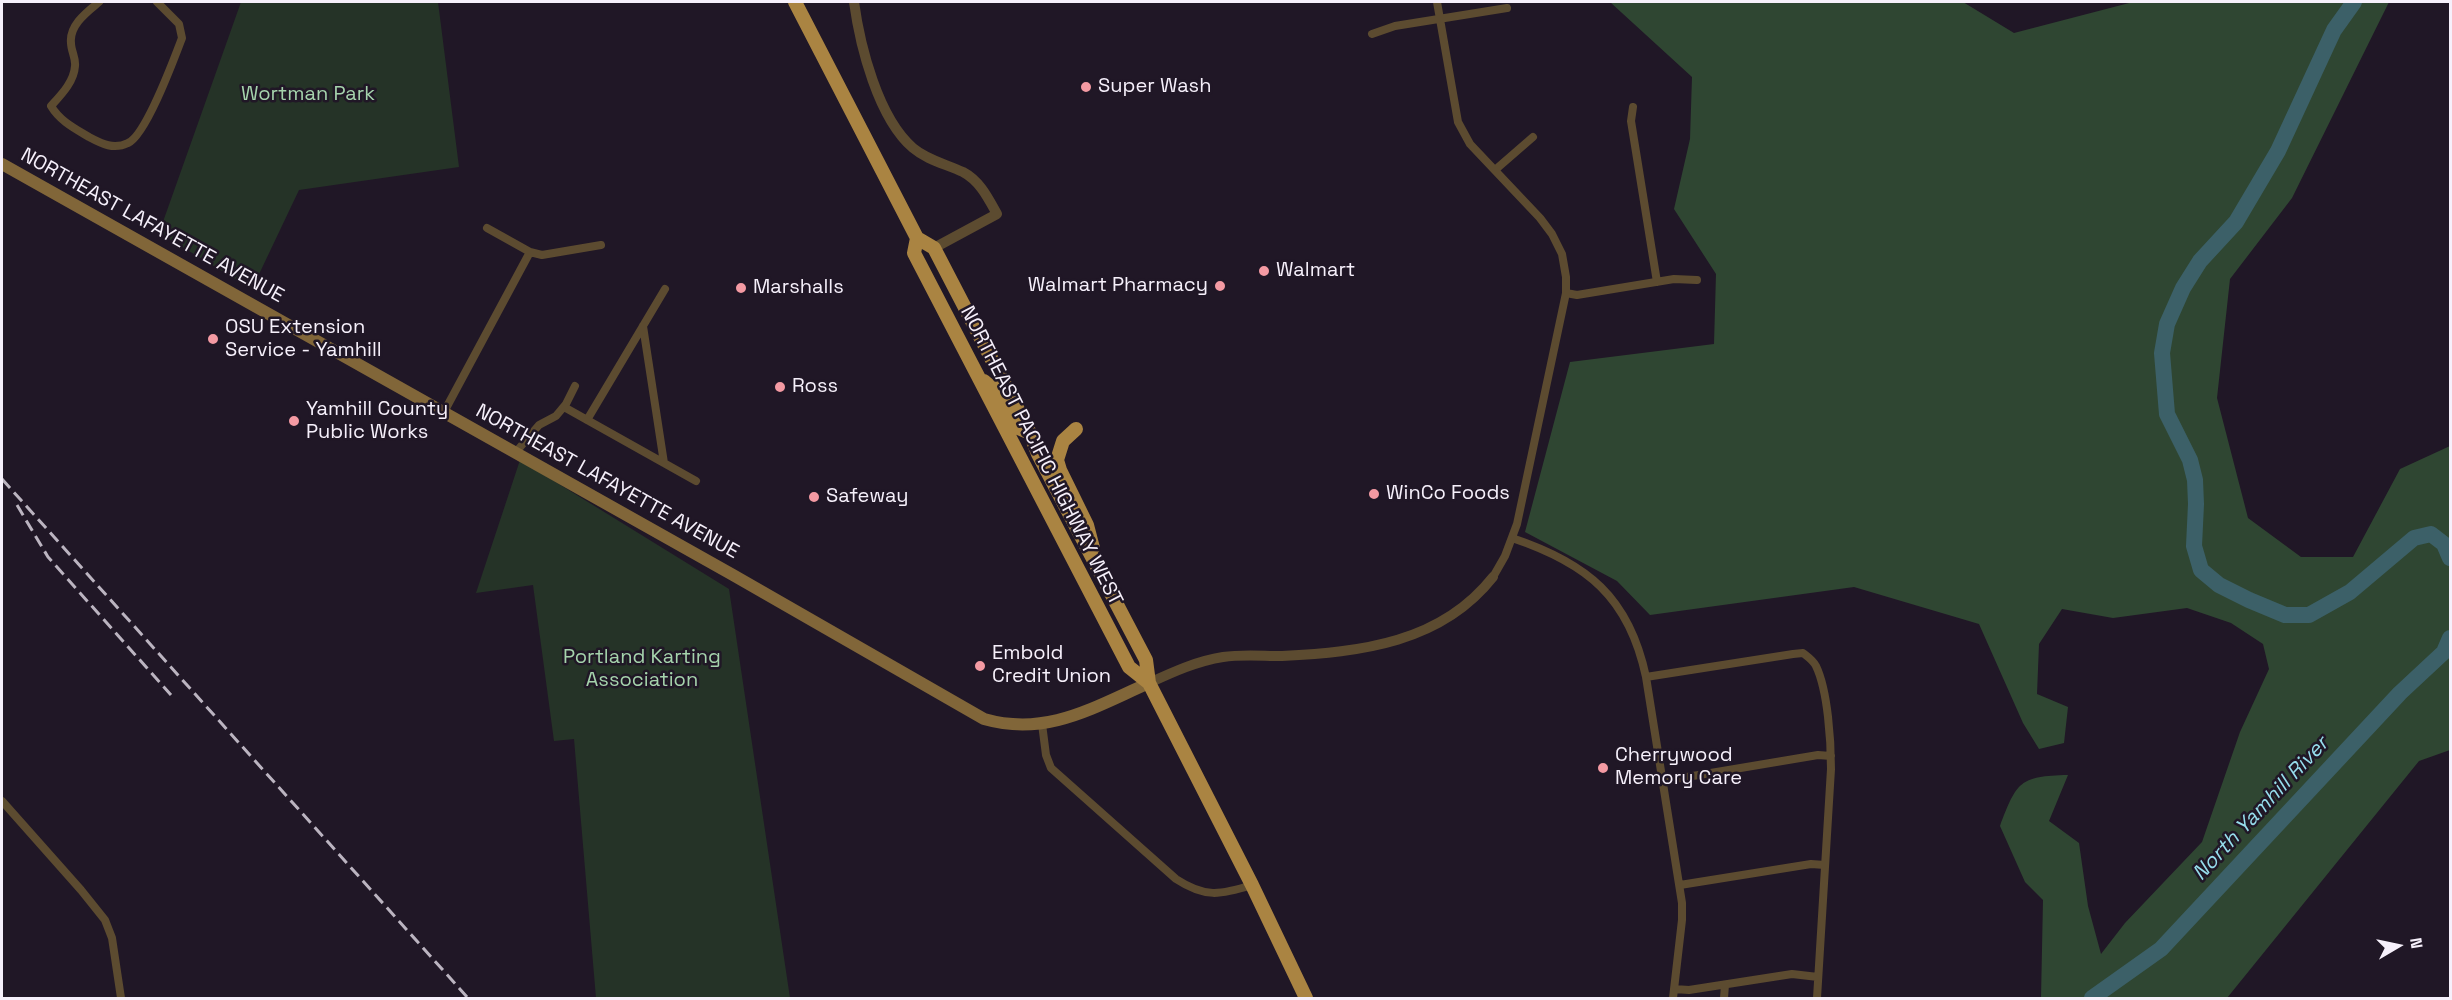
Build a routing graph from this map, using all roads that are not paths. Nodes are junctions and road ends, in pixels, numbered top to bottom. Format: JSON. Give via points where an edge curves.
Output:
{"nodes":[{"id":1,"x":99,"y":2,"type":"edge"},
{"id":2,"x":158,"y":2,"type":"edge"},
{"id":3,"x":795,"y":2,"type":"edge"},
{"id":4,"x":854,"y":2,"type":"edge"},
{"id":5,"x":1437,"y":2,"type":"edge"},
{"id":6,"x":1506,"y":8,"type":"dead end"},
{"id":7,"x":1440,"y":19,"type":"junction"},
{"id":8,"x":1372,"y":34,"type":"dead end"},
{"id":9,"x":1633,"y":107,"type":"dead end"},
{"id":10,"x":1533,"y":137,"type":"dead end"},
{"id":11,"x":2,"y":164,"type":"edge"},
{"id":12,"x":1496,"y":170,"type":"junction"},
{"id":13,"x":487,"y":228,"type":"dead end"},
{"id":14,"x":917,"y":238,"type":"junction"},
{"id":15,"x":601,"y":245,"type":"dead end"},
{"id":16,"x":934,"y":248,"type":"junction"},
{"id":17,"x":531,"y":252,"type":"junction"},
{"id":18,"x":1697,"y":280,"type":"dead end"},
{"id":19,"x":1657,"y":282,"type":"junction"},
{"id":20,"x":665,"y":288,"type":"dead end"},
{"id":21,"x":1566,"y":293,"type":"junction"},
{"id":22,"x":643,"y":326,"type":"junction"},
{"id":23,"x":978,"y":376,"type":"junction"},
{"id":24,"x":575,"y":386,"type":"dead end"},
{"id":25,"x":564,"y":407,"type":"junction"},
{"id":26,"x":444,"y":412,"type":"junction"},
{"id":27,"x":587,"y":420,"type":"junction"},
{"id":28,"x":1076,"y":429,"type":"dead end"},
{"id":29,"x":1030,"y":433,"type":"junction"},
{"id":30,"x":1016,"y":449,"type":"junction"},
{"id":31,"x":516,"y":452,"type":"junction"},
{"id":32,"x":664,"y":463,"type":"junction"},
{"id":33,"x":696,"y":481,"type":"dead end"},
{"id":34,"x":1512,"y":538,"type":"junction"},
{"id":35,"x":1086,"y":547,"type":"junction"},
{"id":36,"x":1097,"y":568,"type":"junction"},
{"id":37,"x":1493,"y":577,"type":"joint"},
{"id":38,"x":1646,"y":677,"type":"junction"},
{"id":39,"x":1149,"y":683,"type":"junction"},
{"id":40,"x":1042,"y":724,"type":"junction"},
{"id":41,"x":1831,"y":756,"type":"junction"},
{"id":42,"x":1663,"y":781,"type":"junction"},
{"id":43,"x":2,"y":801,"type":"edge"},
{"id":44,"x":1825,"y":865,"type":"junction"},
{"id":45,"x":1252,"y":885,"type":"junction"},
{"id":46,"x":1680,"y":885,"type":"junction"},
{"id":47,"x":1818,"y":977,"type":"junction"},
{"id":48,"x":1725,"y":985,"type":"junction"},
{"id":49,"x":1673,"y":994,"type":"edge"},
{"id":50,"x":121,"y":999,"type":"edge"},
{"id":51,"x":1306,"y":999,"type":"edge"},
{"id":52,"x":1724,"y":999,"type":"edge"},
{"id":53,"x":1817,"y":999,"type":"edge"}],
"edges":[{"from":1,"to":2,"type":"street","via":[[79,20],[71,34],[74,71],[51,106],[60,120],[111,146],[128,143],[142,129],[182,38],[179,24]]},
{"from":3,"to":14,"type":"highway","name":"NORTHEAST PACIFIC HIGHWAY WEST"},
{"from":4,"to":16,"type":"street","via":[[868,66],[901,136],[926,157],[971,177],[997,214]]},
{"from":5,"to":7,"type":"street"},
{"from":6,"to":7,"type":"street"},
{"from":7,"to":8,"type":"street"},
{"from":7,"to":12,"type":"street","via":[[1458,122],[1470,144]]},
{"from":9,"to":19,"type":"street","via":[[1631,121]]},
{"from":10,"to":12,"type":"street"},
{"from":11,"to":26,"type":"main road","name":"NORTHEAST LAFAYETTE AVENUE"},
{"from":12,"to":21,"type":"street","via":[[1552,234],[1562,254]]},
{"from":13,"to":17,"type":"street"},
{"from":14,"to":16,"type":"highway"},
{"from":14,"to":23,"type":"highway","name":"NORTHEAST PACIFIC HIGHWAY WEST","via":[[914,253]]},
{"from":15,"to":17,"type":"street","via":[[542,255]]},
{"from":16,"to":29,"type":"highway","name":"NORTHEAST PACIFIC HIGHWAY WEST"},
{"from":17,"to":26,"type":"street"},
{"from":18,"to":19,"type":"street"},
{"from":19,"to":21,"type":"street","via":[[1577,295]]},
{"from":20,"to":22,"type":"street"},
{"from":21,"to":34,"type":"street"},
{"from":22,"to":27,"type":"street"},
{"from":22,"to":32,"type":"street"},
{"from":23,"to":29,"type":"highway","via":[[998,392],[1014,426]]},
{"from":23,"to":30,"type":"highway","name":"NORTHEAST PACIFIC HIGHWAY WEST"},
{"from":24,"to":25,"type":"street"},
{"from":25,"to":27,"type":"street"},
{"from":25,"to":31,"type":"street","via":[[539,425]]},
{"from":26,"to":31,"type":"main road","name":"NORTHEAST LAFAYETTE AVENUE"},
{"from":27,"to":32,"type":"street"},
{"from":28,"to":36,"type":"highway","via":[[1063,441],[1057,460],[1087,525]]},
{"from":29,"to":35,"type":"highway","name":"NORTHEAST PACIFIC HIGHWAY WEST"},
{"from":30,"to":35,"type":"highway","via":[[1033,461],[1071,533]]},
{"from":30,"to":39,"type":"highway","name":"NORTHEAST PACIFIC HIGHWAY WEST","via":[[1129,667]]},
{"from":31,"to":40,"type":"main road","name":"NORTHEAST LAFAYETTE AVENUE","via":[[967,711],[1004,725]]},
{"from":32,"to":33,"type":"street"},
{"from":34,"to":37,"type":"street"},
{"from":34,"to":38,"type":"street","via":[[1553,553],[1582,570],[1609,594],[1632,631]]},
{"from":35,"to":36,"type":"highway","name":"NORTHEAST PACIFIC HIGHWAY WEST"},
{"from":36,"to":39,"type":"highway","name":"NORTHEAST PACIFIC HIGHWAY WEST","via":[[1146,660]]},
{"from":37,"to":39,"type":"street","via":[[1452,616],[1401,639],[1315,654],[1218,658]]},
{"from":38,"to":41,"type":"street","via":[[1803,653],[1816,665]]},
{"from":38,"to":42,"type":"street"},
{"from":39,"to":40,"type":"main road","name":"NORTHEAST LAFAYETTE AVENUE","via":[[1087,711]]},
{"from":39,"to":45,"type":"highway","name":"NORTHEAST PACIFIC HIGHWAY WEST"},
{"from":40,"to":45,"type":"street","via":[[1051,768],[1176,879],[1207,894]]},
{"from":41,"to":42,"type":"street"},
{"from":41,"to":44,"type":"street"},
{"from":42,"to":46,"type":"street"},
{"from":43,"to":50,"type":"street","via":[[105,920],[112,938]]},
{"from":44,"to":46,"type":"street"},
{"from":44,"to":47,"type":"street"},
{"from":45,"to":51,"type":"highway","name":"NORTHEAST PACIFIC HIGHWAY WEST"},
{"from":46,"to":49,"type":"street","via":[[1682,920]]},
{"from":47,"to":48,"type":"street","via":[[1792,974]]},
{"from":47,"to":53,"type":"street"},
{"from":48,"to":49,"type":"street"},
{"from":48,"to":52,"type":"street"}]}
